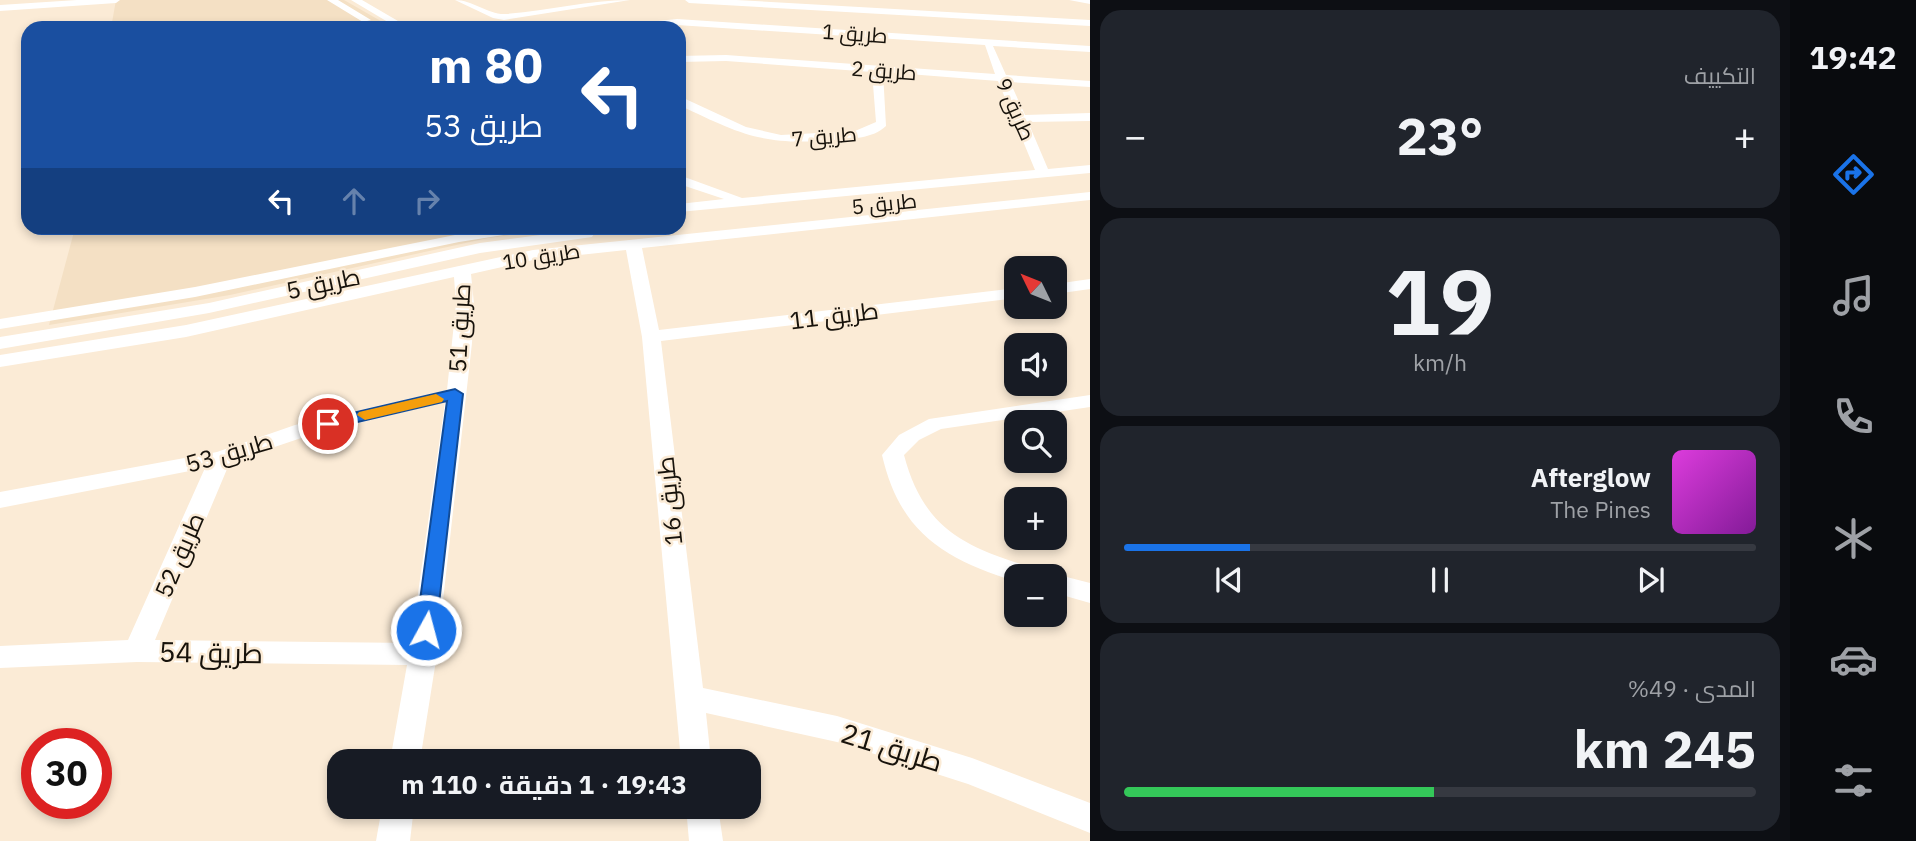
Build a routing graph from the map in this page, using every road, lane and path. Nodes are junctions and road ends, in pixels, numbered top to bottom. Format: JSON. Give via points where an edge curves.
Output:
{"nodes":[{"id":1,"x":116,"y":0,"type":"edge"},
{"id":2,"x":331,"y":0,"type":"edge"},
{"id":3,"x":355,"y":0,"type":"edge"},
{"id":4,"x":459,"y":0,"type":"edge"},
{"id":5,"x":563,"y":0,"type":"edge"},
{"id":6,"x":626,"y":0,"type":"edge"},
{"id":7,"x":689,"y":0,"type":"edge"},
{"id":8,"x":1073,"y":0,"type":"edge"},
{"id":9,"x":711,"y":1,"type":"edge"},
{"id":10,"x":1090,"y":1,"type":"edge"},
{"id":11,"x":794,"y":3,"type":"edge"},
{"id":12,"x":578,"y":6,"type":"junction"},
{"id":13,"x":0,"y":8,"type":"edge"},
{"id":14,"x":886,"y":11,"type":"junction"},
{"id":15,"x":368,"y":21,"type":"edge"},
{"id":16,"x":392,"y":21,"type":"edge"},
{"id":17,"x":686,"y":23,"type":"edge"},
{"id":18,"x":1090,"y":23,"type":"edge"},
{"id":19,"x":686,"y":28,"type":"edge"},
{"id":20,"x":891,"y":36,"type":"junction"},
{"id":21,"x":989,"y":47,"type":"junction"},
{"id":22,"x":1090,"y":51,"type":"edge"},
{"id":23,"x":686,"y":59,"type":"edge"},
{"id":24,"x":877,"y":70,"type":"junction"},
{"id":25,"x":1002,"y":78,"type":"junction"},
{"id":26,"x":1090,"y":84,"type":"edge"},
{"id":27,"x":686,"y":103,"type":"edge"},
{"id":28,"x":1090,"y":117,"type":"edge"},
{"id":29,"x":1020,"y":119,"type":"junction"},
{"id":30,"x":1090,"y":169,"type":"edge"},
{"id":31,"x":1043,"y":172,"type":"junction"},
{"id":32,"x":686,"y":182,"type":"edge"},
{"id":33,"x":1090,"y":183,"type":"edge"},
{"id":34,"x":1090,"y":196,"type":"edge"},
{"id":35,"x":754,"y":202,"type":"junction"},
{"id":36,"x":686,"y":207,"type":"edge"},
{"id":37,"x":686,"y":223,"type":"edge"},
{"id":38,"x":686,"y":231,"type":"edge"},
{"id":39,"x":500,"y":235,"type":"edge"},
{"id":40,"x":639,"y":235,"type":"edge"},
{"id":41,"x":447,"y":256,"type":"junction"},
{"id":42,"x":1090,"y":284,"type":"edge"},
{"id":43,"x":1068,"y":287,"type":"edge"},
{"id":44,"x":1004,"y":295,"type":"edge"},
{"id":45,"x":0,"y":324,"type":"edge"},
{"id":46,"x":651,"y":337,"type":"junction"},
{"id":47,"x":0,"y":343,"type":"edge"},
{"id":48,"x":0,"y":361,"type":"edge"},
{"id":49,"x":455,"y":394,"type":"junction"},
{"id":50,"x":1090,"y":401,"type":"edge"},
{"id":51,"x":221,"y":458,"type":"junction"},
{"id":52,"x":0,"y":500,"type":"edge"},
{"id":53,"x":1004,"y":568,"type":"edge"},
{"id":54,"x":1067,"y":586,"type":"edge"},
{"id":55,"x":1090,"y":593,"type":"edge"},
{"id":56,"x":138,"y":651,"type":"junction"},
{"id":57,"x":423,"y":654,"type":"junction"},
{"id":58,"x":0,"y":657,"type":"edge"},
{"id":59,"x":688,"y":697,"type":"junction"},
{"id":60,"x":407,"y":749,"type":"edge"},
{"id":61,"x":694,"y":749,"type":"edge"},
{"id":62,"x":1090,"y":818,"type":"edge"},
{"id":63,"x":396,"y":819,"type":"edge"},
{"id":64,"x":703,"y":819,"type":"edge"},
{"id":65,"x":393,"y":841,"type":"edge"},
{"id":66,"x":706,"y":841,"type":"edge"}],
"edges":[{"from":1,"to":13,"type":"street"},
{"from":2,"to":15,"type":"street"},
{"from":3,"to":16,"type":"street"},
{"from":4,"to":12,"type":"street","via":[[500,17]]},
{"from":5,"to":12,"type":"street"},
{"from":6,"to":12,"type":"street"},
{"from":7,"to":9,"type":"street"},
{"from":8,"to":10,"type":"street"},
{"from":9,"to":11,"type":"street"},
{"from":11,"to":14,"type":"street"},
{"from":14,"to":18,"type":"street"},
{"from":14,"to":20,"type":"street"},
{"from":17,"to":20,"type":"street","name":"طريق 1"},
{"from":19,"to":21,"type":"street","name":"طريق 1"},
{"from":20,"to":22,"type":"street","name":"طريق 1"},
{"from":21,"to":22,"type":"street","name":"طريق 1"},
{"from":21,"to":25,"type":"street","name":"طريق 9"},
{"from":23,"to":24,"type":"street","name":"طريق 2"},
{"from":24,"to":25,"type":"street","name":"طريق 2"},
{"from":24,"to":27,"type":"street","name":"طريق 7","via":[[882,123],[845,135],[769,137]]},
{"from":25,"to":26,"type":"street","name":"طريق 2"},
{"from":25,"to":29,"type":"street","name":"طريق 9"},
{"from":28,"to":29,"type":"street"},
{"from":29,"to":31,"type":"street","name":"طريق 9"},
{"from":30,"to":31,"type":"street","name":"طريق 5"},
{"from":31,"to":35,"type":"street","name":"طريق 5"},
{"from":32,"to":35,"type":"street"},
{"from":33,"to":37,"type":"street","name":"طريق 5"},
{"from":34,"to":38,"type":"street"},
{"from":35,"to":36,"type":"street","name":"طريق 5"},
{"from":39,"to":41,"type":"street","name":"طريق 5"},
{"from":40,"to":41,"type":"street","name":"طريق 5","via":[[517,243]]},
{"from":40,"to":46,"type":"street","name":"طريق 16"},
{"from":41,"to":45,"type":"street","name":"طريق 5"},
{"from":41,"to":47,"type":"street","name":"طريق 5","via":[[196,310]]},
{"from":41,"to":48,"type":"street","via":[[186,331]]},
{"from":41,"to":49,"type":"street","name":"طريق 51","via":[[465,304]]},
{"from":42,"to":43,"type":"street"},
{"from":44,"to":46,"type":"street","name":"طريق 11"},
{"from":46,"to":59,"type":"street","name":"طريق 16"},
{"from":49,"to":51,"type":"street","name":"طريق 53","via":[[303,430]]},
{"from":49,"to":57,"type":"street","name":"طريق 51"},
{"from":50,"to":53,"type":"street","via":[[936,423],[902,441],[893,455],[896,474],[916,516],[976,559]]},
{"from":51,"to":52,"type":"street","name":"طريق 53"},
{"from":51,"to":56,"type":"street","name":"طريق 52"},
{"from":54,"to":55,"type":"street"},
{"from":56,"to":57,"type":"street","name":"طريق 54"},
{"from":56,"to":58,"type":"street","name":"طريق 54"},
{"from":57,"to":60,"type":"street","name":"طريق 51"},
{"from":59,"to":61,"type":"street","name":"طريق 16"},
{"from":59,"to":62,"type":"street","name":"طريق 21","via":[[837,729],[972,772]]},
{"from":63,"to":65,"type":"street"},
{"from":64,"to":66,"type":"street"}]}
